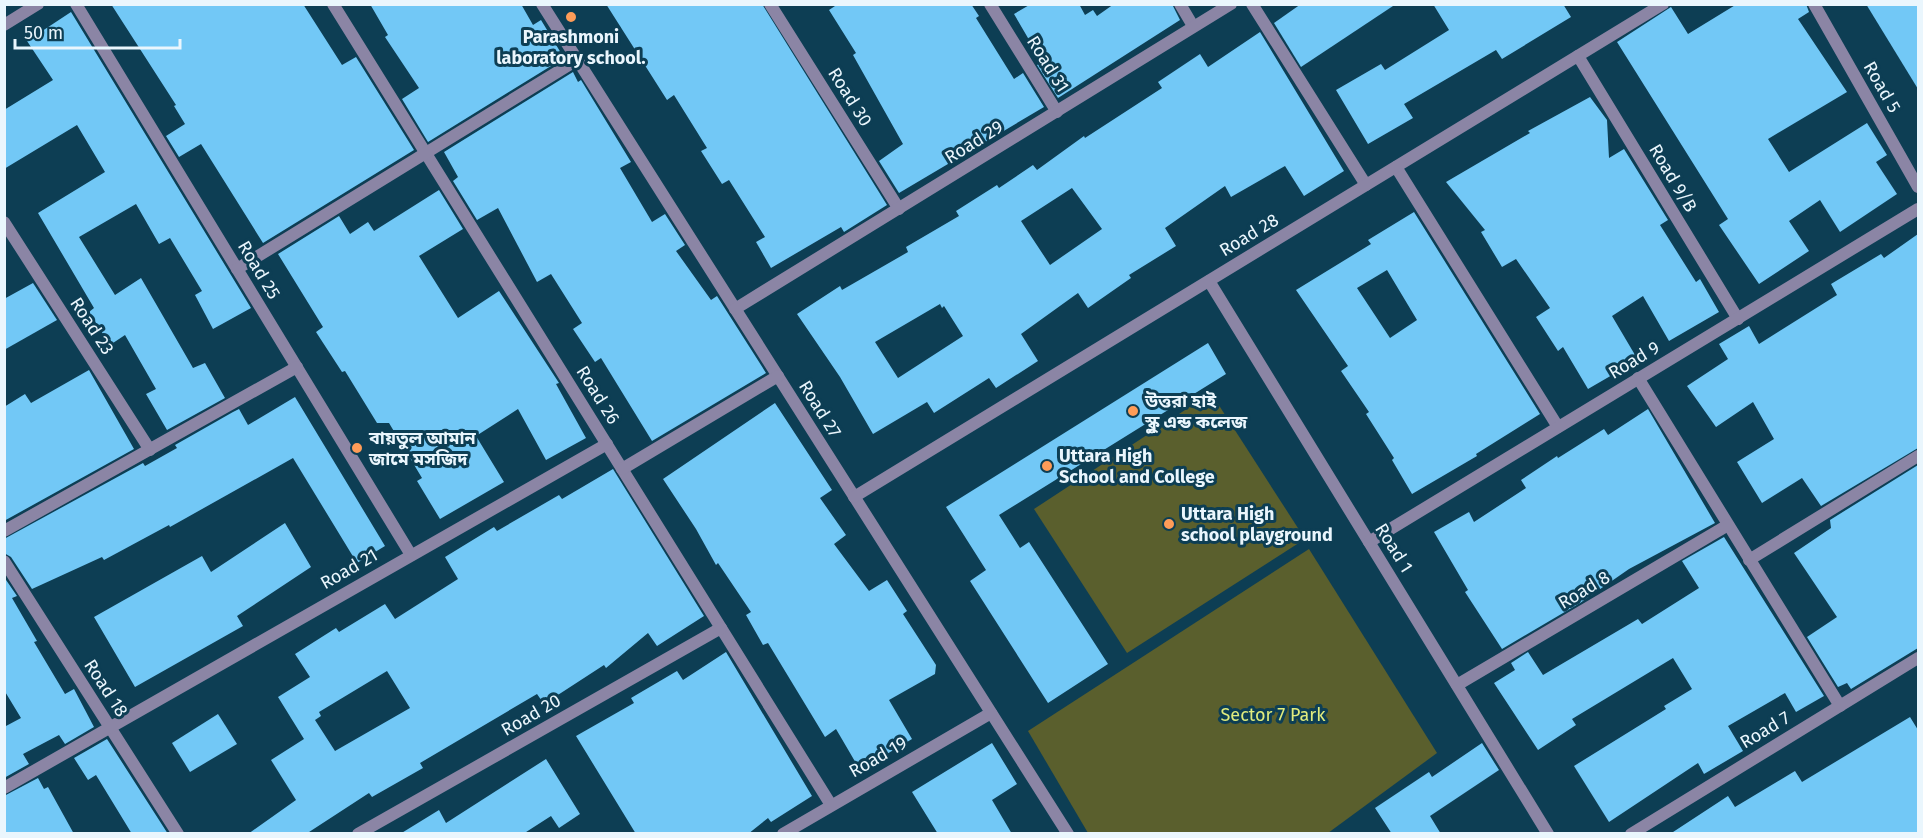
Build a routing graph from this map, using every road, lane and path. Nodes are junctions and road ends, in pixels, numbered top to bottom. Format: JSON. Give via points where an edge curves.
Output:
{"nodes":[{"id":1,"x":38,"y":4,"type":"edge"},
{"id":2,"x":76,"y":4,"type":"edge"},
{"id":3,"x":333,"y":4,"type":"edge"},
{"id":4,"x":542,"y":4,"type":"edge"},
{"id":5,"x":770,"y":4,"type":"edge"},
{"id":6,"x":990,"y":4,"type":"edge"},
{"id":7,"x":1180,"y":4,"type":"edge"},
{"id":8,"x":1231,"y":4,"type":"edge"},
{"id":9,"x":1252,"y":4,"type":"edge"},
{"id":10,"x":1663,"y":4,"type":"edge"},
{"id":11,"x":1814,"y":4,"type":"edge"},
{"id":12,"x":4,"y":25,"type":"edge"},
{"id":13,"x":1193,"y":26,"type":"junction"},
{"id":14,"x":1578,"y":56,"type":"junction"},
{"id":15,"x":577,"y":60,"type":"junction"},
{"id":16,"x":1057,"y":112,"type":"junction"},
{"id":17,"x":426,"y":154,"type":"junction"},
{"id":18,"x":1396,"y":167,"type":"junction"},
{"id":19,"x":1366,"y":185,"type":"junction"},
{"id":20,"x":1918,"y":187,"type":"edge"},
{"id":21,"x":899,"y":209,"type":"junction"},
{"id":22,"x":1918,"y":209,"type":"edge"},
{"id":23,"x":4,"y":222,"type":"edge"},
{"id":24,"x":237,"y":269,"type":"junction"},
{"id":25,"x":1209,"y":281,"type":"junction"},
{"id":26,"x":735,"y":309,"type":"junction"},
{"id":27,"x":1738,"y":319,"type":"junction"},
{"id":28,"x":297,"y":368,"type":"junction"},
{"id":29,"x":778,"y":376,"type":"junction"},
{"id":30,"x":1638,"y":378,"type":"junction"},
{"id":31,"x":1558,"y":427,"type":"junction"},
{"id":32,"x":607,"y":444,"type":"junction"},
{"id":33,"x":150,"y":450,"type":"junction"},
{"id":34,"x":1918,"y":456,"type":"edge"},
{"id":35,"x":622,"y":469,"type":"junction"},
{"id":36,"x":854,"y":496,"type":"junction"},
{"id":37,"x":1728,"y":525,"type":"junction"},
{"id":38,"x":4,"y":531,"type":"edge"},
{"id":39,"x":1369,"y":542,"type":"junction"},
{"id":40,"x":411,"y":555,"type":"junction"},
{"id":41,"x":1749,"y":560,"type":"junction"},
{"id":42,"x":4,"y":561,"type":"edge"},
{"id":43,"x":721,"y":628,"type":"junction"},
{"id":44,"x":1918,"y":658,"type":"edge"},
{"id":45,"x":1457,"y":685,"type":"junction"},
{"id":46,"x":1840,"y":706,"type":"junction"},
{"id":47,"x":991,"y":713,"type":"junction"},
{"id":48,"x":110,"y":726,"type":"junction"},
{"id":49,"x":4,"y":788,"type":"edge"},
{"id":50,"x":831,"y":805,"type":"junction"},
{"id":51,"x":178,"y":834,"type":"edge"},
{"id":52,"x":358,"y":834,"type":"edge"},
{"id":53,"x":783,"y":834,"type":"edge"},
{"id":54,"x":1068,"y":834,"type":"edge"},
{"id":55,"x":1548,"y":834,"type":"edge"},
{"id":56,"x":1631,"y":834,"type":"edge"}],
"edges":[{"from":1,"to":12,"type":"street"},
{"from":2,"to":24,"type":"street","name":"Road 25"},
{"from":3,"to":17,"type":"street","name":"Road 26"},
{"from":4,"to":15,"type":"street","name":"Road 27"},
{"from":5,"to":21,"type":"street","name":"Road 30"},
{"from":6,"to":16,"type":"street","name":"Road 31"},
{"from":7,"to":13,"type":"street"},
{"from":8,"to":13,"type":"street","name":"Road 29"},
{"from":9,"to":19,"type":"street"},
{"from":10,"to":14,"type":"street","name":"Road 28"},
{"from":11,"to":20,"type":"street","name":"Road 5"},
{"from":13,"to":16,"type":"street","name":"Road 29"},
{"from":14,"to":18,"type":"street","name":"Road 28"},
{"from":14,"to":27,"type":"street","name":"Road 9/B"},
{"from":15,"to":17,"type":"street"},
{"from":15,"to":26,"type":"street","name":"Road 27"},
{"from":16,"to":21,"type":"street","name":"Road 29"},
{"from":17,"to":24,"type":"street"},
{"from":17,"to":32,"type":"street","name":"Road 26"},
{"from":18,"to":19,"type":"street","name":"Road 28"},
{"from":18,"to":31,"type":"street"},
{"from":19,"to":25,"type":"street","name":"Road 28"},
{"from":21,"to":26,"type":"street","name":"Road 29"},
{"from":22,"to":27,"type":"street","name":"Road 9"},
{"from":23,"to":33,"type":"street","name":"Road 23"},
{"from":24,"to":28,"type":"street","name":"Road 25"},
{"from":25,"to":36,"type":"street","name":"Road 28"},
{"from":25,"to":39,"type":"street","name":"Road 1"},
{"from":26,"to":29,"type":"street","name":"Road 27"},
{"from":27,"to":30,"type":"street","name":"Road 9"},
{"from":28,"to":33,"type":"street"},
{"from":28,"to":40,"type":"street","name":"Road 25"},
{"from":29,"to":35,"type":"street"},
{"from":29,"to":36,"type":"street","name":"Road 27"},
{"from":30,"to":31,"type":"street","name":"Road 9"},
{"from":30,"to":37,"type":"street"},
{"from":31,"to":39,"type":"street","name":"Road 9"},
{"from":32,"to":35,"type":"street","name":"Road 26"},
{"from":32,"to":40,"type":"street","name":"Road 21"},
{"from":33,"to":38,"type":"street"},
{"from":34,"to":41,"type":"street"},
{"from":35,"to":43,"type":"street","name":"Road 26"},
{"from":36,"to":47,"type":"street","name":"Road 27"},
{"from":37,"to":41,"type":"street"},
{"from":37,"to":45,"type":"street","name":"Road 8"},
{"from":39,"to":45,"type":"street","name":"Road 1"},
{"from":40,"to":48,"type":"street","name":"Road 21"},
{"from":41,"to":46,"type":"street"},
{"from":42,"to":48,"type":"street","name":"Road 18"},
{"from":43,"to":50,"type":"street","name":"Road 26"},
{"from":43,"to":52,"type":"street","name":"Road 20"},
{"from":44,"to":46,"type":"street","name":"Road 7"},
{"from":45,"to":55,"type":"street","name":"Road 1"},
{"from":46,"to":56,"type":"street","name":"Road 7"},
{"from":47,"to":50,"type":"street","name":"Road 19"},
{"from":47,"to":54,"type":"street","name":"Road 27"},
{"from":48,"to":49,"type":"street","name":"Road 21"},
{"from":48,"to":51,"type":"street","name":"Road 18"},
{"from":50,"to":53,"type":"street","name":"Road 19"}]}
